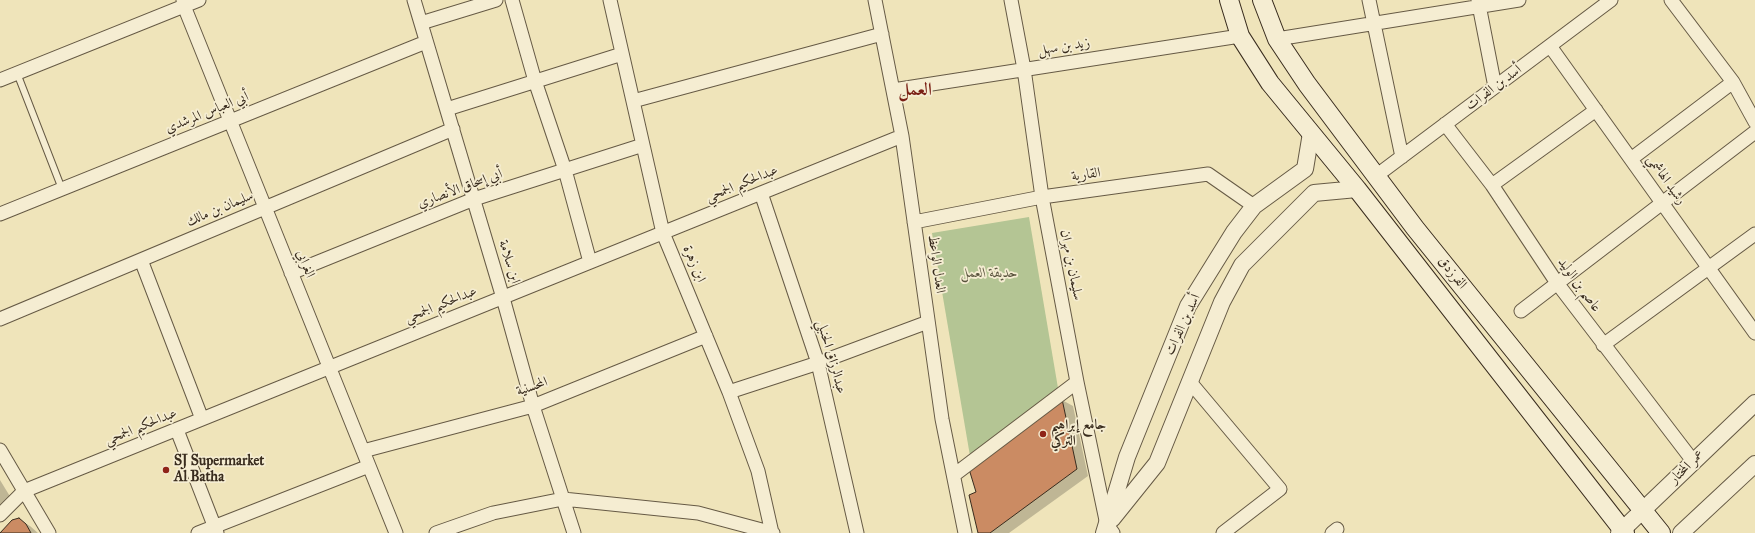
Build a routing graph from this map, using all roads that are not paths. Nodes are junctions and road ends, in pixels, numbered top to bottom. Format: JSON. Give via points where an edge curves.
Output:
{"nodes":[{"id":1,"x":199,"y":0,"type":"edge"},
{"id":2,"x":414,"y":0,"type":"edge"},
{"id":3,"x":496,"y":0,"type":"edge"},
{"id":4,"x":512,"y":0,"type":"edge"},
{"id":5,"x":610,"y":0,"type":"edge"},
{"id":6,"x":876,"y":0,"type":"edge"},
{"id":7,"x":1011,"y":0,"type":"edge"},
{"id":8,"x":1229,"y":0,"type":"edge"},
{"id":9,"x":1262,"y":0,"type":"edge"},
{"id":10,"x":1369,"y":0,"type":"edge"},
{"id":11,"x":1519,"y":0,"type":"edge"},
{"id":12,"x":1611,"y":0,"type":"edge"},
{"id":13,"x":1671,"y":0,"type":"edge"},
{"id":14,"x":182,"y":2,"type":"edge"},
{"id":15,"x":1479,"y":3,"type":"edge"},
{"id":16,"x":1598,"y":5,"type":"edge"},
{"id":17,"x":421,"y":23,"type":"junction"},
{"id":18,"x":1374,"y":23,"type":"junction"},
{"id":19,"x":882,"y":34,"type":"junction"},
{"id":20,"x":1240,"y":36,"type":"junction"},
{"id":21,"x":1277,"y":39,"type":"junction"},
{"id":22,"x":426,"y":42,"type":"junction"},
{"id":23,"x":1550,"y":46,"type":"junction"},
{"id":24,"x":622,"y":54,"type":"junction"},
{"id":25,"x":1024,"y":69,"type":"junction"},
{"id":26,"x":17,"y":73,"type":"junction"},
{"id":27,"x":0,"y":80,"type":"edge"},
{"id":28,"x":535,"y":81,"type":"junction"},
{"id":29,"x":1733,"y":82,"type":"junction"},
{"id":30,"x":1495,"y":87,"type":"junction"},
{"id":31,"x":893,"y":90,"type":"junction"},
{"id":32,"x":633,"y":101,"type":"junction"},
{"id":33,"x":446,"y":109,"type":"junction"},
{"id":34,"x":1596,"y":110,"type":"junction"},
{"id":35,"x":230,"y":121,"type":"junction"},
{"id":36,"x":1755,"y":122,"type":"edge"},
{"id":37,"x":1446,"y":124,"type":"junction"},
{"id":38,"x":453,"y":128,"type":"junction"},
{"id":39,"x":1755,"y":132,"type":"edge"},
{"id":40,"x":1311,"y":133,"type":"junction"},
{"id":41,"x":902,"y":136,"type":"junction"},
{"id":42,"x":643,"y":145,"type":"junction"},
{"id":43,"x":1402,"y":157,"type":"junction"},
{"id":44,"x":1631,"y":159,"type":"junction"},
{"id":45,"x":565,"y":170,"type":"junction"},
{"id":46,"x":1376,"y":176,"type":"junction"},
{"id":47,"x":1492,"y":185,"type":"junction"},
{"id":48,"x":62,"y":189,"type":"junction"},
{"id":49,"x":1357,"y":190,"type":"junction"},
{"id":50,"x":761,"y":194,"type":"junction"},
{"id":51,"x":1042,"y":197,"type":"junction"},
{"id":52,"x":474,"y":199,"type":"junction"},
{"id":53,"x":1662,"y":203,"type":"junction"},
{"id":54,"x":1254,"y":206,"type":"junction"},
{"id":55,"x":265,"y":208,"type":"junction"},
{"id":56,"x":0,"y":214,"type":"edge"},
{"id":57,"x":914,"y":222,"type":"junction"},
{"id":58,"x":663,"y":233,"type":"junction"},
{"id":59,"x":1755,"y":234,"type":"edge"},
{"id":60,"x":141,"y":260,"type":"junction"},
{"id":61,"x":590,"y":262,"type":"junction"},
{"id":62,"x":1708,"y":268,"type":"junction"},
{"id":63,"x":291,"y":273,"type":"junction"},
{"id":64,"x":1557,"y":283,"type":"junction"},
{"id":65,"x":504,"y":298,"type":"junction"},
{"id":66,"x":1521,"y":311,"type":"dead end"},
{"id":67,"x":0,"y":319,"type":"edge"},
{"id":68,"x":928,"y":322,"type":"junction"},
{"id":69,"x":1755,"y":333,"type":"edge"},
{"id":70,"x":706,"y":336,"type":"junction"},
{"id":71,"x":1603,"y":345,"type":"junction"},
{"id":72,"x":818,"y":363,"type":"junction"},
{"id":73,"x":329,"y":368,"type":"junction"},
{"id":74,"x":1077,"y":382,"type":"junction"},
{"id":75,"x":1190,"y":382,"type":"junction"},
{"id":76,"x":729,"y":392,"type":"junction"},
{"id":77,"x":1755,"y":403,"type":"edge"},
{"id":78,"x":533,"y":406,"type":"junction"},
{"id":79,"x":202,"y":419,"type":"junction"},
{"id":80,"x":177,"y":430,"type":"junction"},
{"id":81,"x":0,"y":450,"type":"edge"},
{"id":82,"x":362,"y":451,"type":"junction"},
{"id":83,"x":1692,"y":462,"type":"junction"},
{"id":84,"x":369,"y":466,"type":"junction"},
{"id":85,"x":1753,"y":470,"type":"edge"},
{"id":86,"x":954,"y":475,"type":"junction"},
{"id":87,"x":24,"y":491,"type":"junction"},
{"id":88,"x":563,"y":499,"type":"junction"},
{"id":89,"x":1643,"y":510,"type":"junction"},
{"id":90,"x":0,"y":515,"type":"edge"},
{"id":91,"x":216,"y":530,"type":"edge"},
{"id":92,"x":1108,"y":530,"type":"edge"},
{"id":93,"x":1622,"y":532,"type":"edge"},
{"id":94,"x":49,"y":533,"type":"edge"},
{"id":95,"x":198,"y":533,"type":"edge"},
{"id":96,"x":396,"y":533,"type":"edge"},
{"id":97,"x":436,"y":533,"type":"edge"},
{"id":98,"x":574,"y":533,"type":"edge"},
{"id":99,"x":772,"y":533,"type":"edge"},
{"id":100,"x":857,"y":533,"type":"edge"},
{"id":101,"x":965,"y":533,"type":"edge"},
{"id":102,"x":1223,"y":533,"type":"edge"},
{"id":103,"x":1661,"y":533,"type":"edge"},
{"id":104,"x":1681,"y":533,"type":"edge"}],
"edges":[{"from":1,"to":14,"type":"street"},
{"from":2,"to":17,"type":"street","name":"ابن سلامة"},
{"from":3,"to":17,"type":"street"},
{"from":4,"to":28,"type":"street"},
{"from":5,"to":24,"type":"street","name":"ابن زهرة"},
{"from":6,"to":19,"type":"street","name":"العدل الواعظ"},
{"from":7,"to":25,"type":"street","name":"سليمان بن مهران"},
{"from":8,"to":20,"type":"main road","name":"الفرزدق"},
{"from":9,"to":21,"type":"main road","name":"الفرزدق"},
{"from":10,"to":18,"type":"street"},
{"from":11,"to":15,"type":"street"},
{"from":12,"to":16,"type":"street","name":"أسد بن الفرات"},
{"from":13,"to":29,"type":"street"},
{"from":14,"to":26,"type":"street"},
{"from":14,"to":35,"type":"street","name":"الغرابي"},
{"from":15,"to":18,"type":"street"},
{"from":15,"to":30,"type":"street"},
{"from":16,"to":23,"type":"street","name":"أسد بن الفرات"},
{"from":17,"to":22,"type":"street","name":"ابن سلامة"},
{"from":18,"to":21,"type":"street"},
{"from":18,"to":43,"type":"street"},
{"from":19,"to":31,"type":"street","name":"العدل الواعظ"},
{"from":19,"to":32,"type":"street"},
{"from":20,"to":25,"type":"street","name":"زيد بن سهل"},
{"from":20,"to":40,"type":"main road","name":"الفرزدق","via":[[1270,83]]},
{"from":21,"to":46,"type":"main road","name":"الفرزدق","via":[[1306,84]]},
{"from":22,"to":33,"type":"street","name":"ابن سلامة"},
{"from":22,"to":35,"type":"street","name":"أبي العباس المرشدي"},
{"from":23,"to":30,"type":"street","name":"أسد بن الفرات"},
{"from":23,"to":34,"type":"street","name":"رشيد الهاشمي"},
{"from":24,"to":28,"type":"street"},
{"from":24,"to":32,"type":"street","name":"ابن زهرة"},
{"from":25,"to":31,"type":"street","name":"زيد بن سهل"},
{"from":25,"to":51,"type":"street","name":"سليمان بن مهران"},
{"from":26,"to":27,"type":"street"},
{"from":26,"to":48,"type":"lane"},
{"from":28,"to":33,"type":"street"},
{"from":28,"to":45,"type":"street"},
{"from":29,"to":36,"type":"street"},
{"from":29,"to":44,"type":"street"},
{"from":30,"to":37,"type":"street","name":"أسد بن الفرات"},
{"from":31,"to":41,"type":"street","name":"العدل الواعظ"},
{"from":32,"to":42,"type":"street","name":"ابن زهرة"},
{"from":33,"to":38,"type":"street","name":"ابن سلامة"},
{"from":34,"to":44,"type":"street","name":"رشيد الهاشمي"},
{"from":34,"to":47,"type":"street"},
{"from":35,"to":48,"type":"street","name":"أبي العباس المرشدي"},
{"from":35,"to":55,"type":"street","name":"الغرابي"},
{"from":37,"to":43,"type":"street","name":"أسد بن الفرات"},
{"from":37,"to":47,"type":"street","name":"عاصم بن الوليد"},
{"from":38,"to":52,"type":"street","name":"ابن سلامة"},
{"from":38,"to":55,"type":"street","name":"سليمان بن مالك"},
{"from":39,"to":53,"type":"street"},
{"from":40,"to":49,"type":"main road","name":"الفرزدق"},
{"from":40,"to":54,"type":"street","name":"أسد بن الفرات","via":[[1305,169]]},
{"from":41,"to":50,"type":"street","name":"عبدالحكيم الجمحي"},
{"from":41,"to":57,"type":"street","name":"العدل الواعظ"},
{"from":42,"to":45,"type":"street","name":"أبي إسحاق الأنصاري"},
{"from":42,"to":58,"type":"street","name":"ابن زهرة"},
{"from":43,"to":46,"type":"street","name":"أسد بن الفرات"},
{"from":44,"to":53,"type":"street","name":"رشيد الهاشمي"},
{"from":45,"to":52,"type":"street","name":"أبي إسحاق الأنصاري"},
{"from":45,"to":61,"type":"street"},
{"from":46,"to":89,"type":"main road","name":"الفرزدق"},
{"from":47,"to":64,"type":"street","name":"عاصم بن الوليد"},
{"from":48,"to":56,"type":"street","name":"أبي العباس المرشدي"},
{"from":49,"to":75,"type":"street","name":"أسد بن الفرات","via":[[1314,193],[1242,265],[1222,302]]},
{"from":49,"to":93,"type":"main road","name":"الفرزدق"},
{"from":50,"to":58,"type":"street","name":"عبدالحكيم الجمحي"},
{"from":50,"to":72,"type":"street","name":"عبدالرزاق الحنبلي"},
{"from":51,"to":54,"type":"street","name":"القارية","via":[[1208,174]]},
{"from":51,"to":57,"type":"street","name":"القارية"},
{"from":51,"to":74,"type":"street","name":"سليمان بن مهران"},
{"from":52,"to":63,"type":"street","name":"أبي إسحاق الأنصاري"},
{"from":52,"to":65,"type":"street","name":"ابن سلامة"},
{"from":53,"to":62,"type":"street","name":"رشيد الهاشمي"},
{"from":53,"to":64,"type":"street"},
{"from":54,"to":92,"type":"street","name":"أسد بن الفرات","via":[[1234,232],[1188,306],[1127,458]]},
{"from":55,"to":60,"type":"street","name":"سليمان بن مالك"},
{"from":55,"to":63,"type":"street","name":"الغرابي"},
{"from":57,"to":68,"type":"street","name":"العدل الواعظ"},
{"from":58,"to":61,"type":"street","name":"عبدالحكيم الجمحي"},
{"from":58,"to":70,"type":"street","name":"ابن زهرة"},
{"from":59,"to":62,"type":"street"},
{"from":60,"to":67,"type":"street","name":"سليمان بن مالك"},
{"from":60,"to":79,"type":"street"},
{"from":61,"to":65,"type":"street","name":"عبدالحكيم الجمحي"},
{"from":62,"to":69,"type":"street","name":"رشيد الهاشمي"},
{"from":62,"to":71,"type":"street"},
{"from":63,"to":73,"type":"street","name":"الغرابي"},
{"from":64,"to":66,"type":"street"},
{"from":64,"to":71,"type":"street","name":"عاصم بن الوليد"},
{"from":65,"to":73,"type":"street","name":"عبدالحكيم الجمحي"},
{"from":65,"to":78,"type":"street","name":"ابن سلامة"},
{"from":68,"to":72,"type":"street"},
{"from":68,"to":86,"type":"street","name":"العدل الواعظ","via":[[942,419]]},
{"from":70,"to":76,"type":"street","name":"ابن زهرة"},
{"from":70,"to":78,"type":"street","name":"المحسنية"},
{"from":71,"to":83,"type":"street","name":"عاصم بن الوليد"},
{"from":72,"to":76,"type":"street"},
{"from":72,"to":100,"type":"street","name":"عبدالرزاق الحنبلي"},
{"from":73,"to":79,"type":"street","name":"عبدالحكيم الجمحي"},
{"from":73,"to":82,"type":"street","name":"الغرابي"},
{"from":74,"to":86,"type":"street"},
{"from":74,"to":92,"type":"street","name":"سليمان بن مهران"},
{"from":75,"to":92,"type":"street","name":"أسد بن الفرات","via":[[1158,462]]},
{"from":75,"to":102,"type":"street","via":[[1280,489]]},
{"from":76,"to":99,"type":"street","name":"ابن زهرة","via":[[758,471]]},
{"from":77,"to":83,"type":"street","name":"عمر المختار"},
{"from":78,"to":82,"type":"street","name":"المحسنية","via":[[487,416]]},
{"from":78,"to":88,"type":"street","name":"ابن سلامة"},
{"from":79,"to":80,"type":"street","name":"عبدالحكيم الجمحي"},
{"from":80,"to":87,"type":"street","name":"عبدالحكيم الجمحي"},
{"from":80,"to":91,"type":"street"},
{"from":81,"to":87,"type":"street"},
{"from":82,"to":84,"type":"street","name":"الغرابي"},
{"from":83,"to":89,"type":"street","name":"عمر المختار"},
{"from":84,"to":91,"type":"street"},
{"from":84,"to":96,"type":"street","name":"الغرابي"},
{"from":85,"to":104,"type":"street"},
{"from":86,"to":101,"type":"street","name":"العدل الواعظ"},
{"from":87,"to":90,"type":"street","name":"عبدالحكيم الجمحي"},
{"from":87,"to":94,"type":"street"},
{"from":88,"to":97,"type":"street","via":[[493,514]]},
{"from":88,"to":98,"type":"street","name":"ابن سلامة"},
{"from":88,"to":99,"type":"street","via":[[698,513]]},
{"from":89,"to":93,"type":"street","name":"عمر المختار"},
{"from":89,"to":103,"type":"main road","name":"الفرزدق"},
{"from":91,"to":95,"type":"street"}]}
